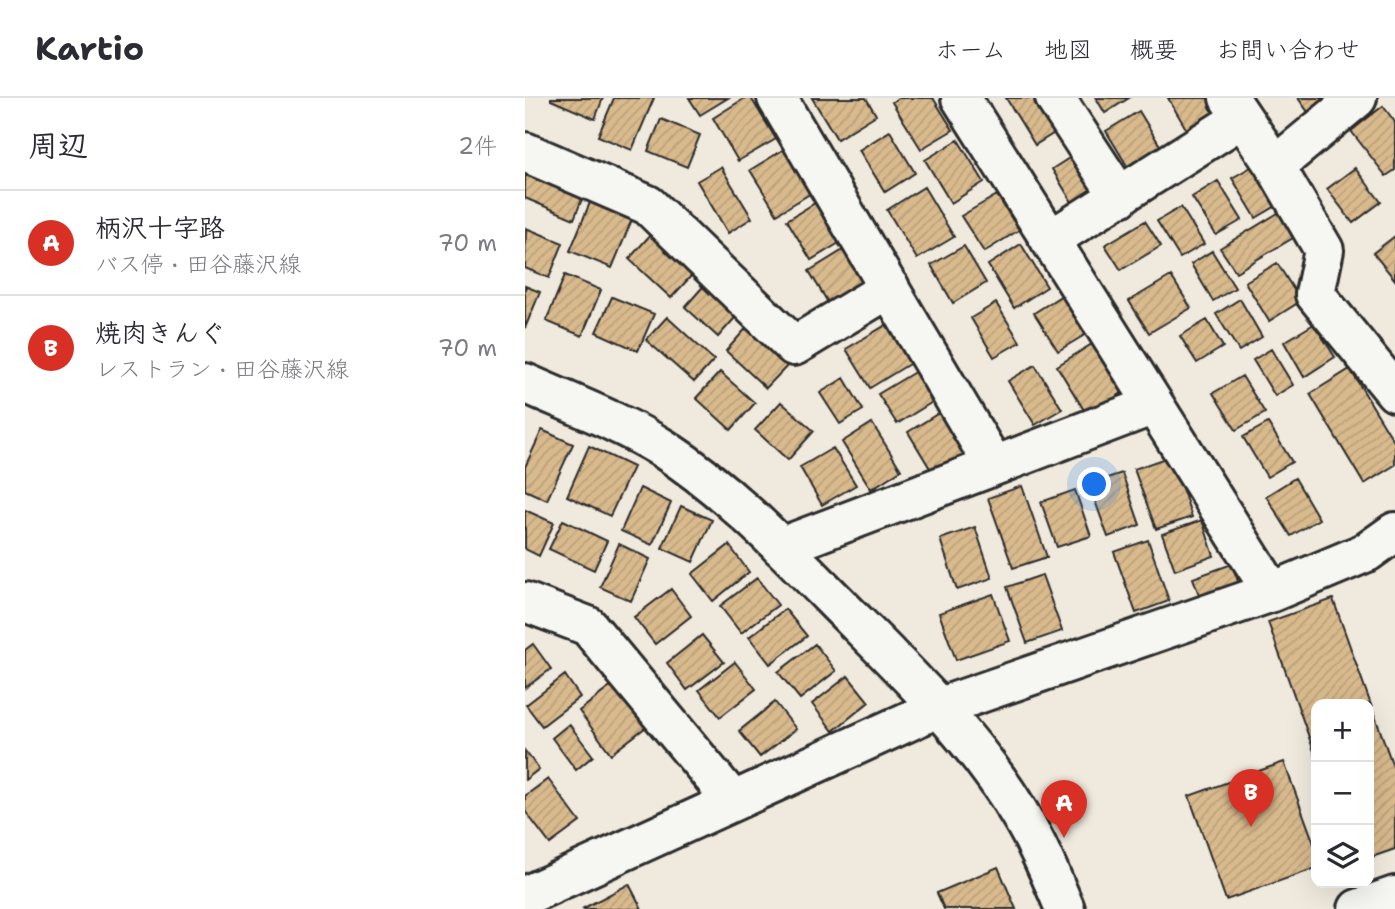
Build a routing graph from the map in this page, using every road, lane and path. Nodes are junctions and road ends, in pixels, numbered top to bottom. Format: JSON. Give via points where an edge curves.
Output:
{"nodes":[{"id":1,"x":777,"y":98,"type":"edge"},
{"id":2,"x":961,"y":98,"type":"edge"},
{"id":3,"x":1055,"y":98,"type":"edge"},
{"id":4,"x":1357,"y":98,"type":"edge"},
{"id":5,"x":1235,"y":108,"type":"edge"},
{"id":6,"x":525,"y":152,"type":"edge"},
{"id":7,"x":1275,"y":166,"type":"junction"},
{"id":8,"x":1120,"y":197,"type":"junction"},
{"id":9,"x":1050,"y":240,"type":"junction"},
{"id":10,"x":890,"y":288,"type":"junction"},
{"id":11,"x":525,"y":383,"type":"edge"},
{"id":12,"x":1393,"y":385,"type":"edge"},
{"id":13,"x":1154,"y":405,"type":"junction"},
{"id":14,"x":994,"y":466,"type":"junction"},
{"id":15,"x":1395,"y":532,"type":"edge"},
{"id":16,"x":781,"y":547,"type":"junction"},
{"id":17,"x":1272,"y":592,"type":"junction"},
{"id":18,"x":525,"y":602,"type":"edge"},
{"id":19,"x":940,"y":707,"type":"junction"},
{"id":20,"x":733,"y":801,"type":"junction"},
{"id":21,"x":526,"y":895,"type":"edge"},
{"id":22,"x":1395,"y":895,"type":"edge"},
{"id":23,"x":1065,"y":909,"type":"edge"},
{"id":24,"x":1358,"y":909,"type":"edge"}],
"edges":[{"from":1,"to":10,"type":"street"},
{"from":2,"to":9,"type":"street"},
{"from":3,"to":8,"type":"street"},
{"from":4,"to":7,"type":"street"},
{"from":5,"to":7,"type":"street"},
{"from":5,"to":8,"type":"street"},
{"from":6,"to":10,"type":"street","via":[[648,205],[794,346]]},
{"from":7,"to":12,"type":"street","via":[[1324,250],[1315,294]]},
{"from":8,"to":9,"type":"street"},
{"from":9,"to":13,"type":"street"},
{"from":10,"to":14,"type":"street"},
{"from":11,"to":16,"type":"street","via":[[663,449],[709,481]]},
{"from":13,"to":14,"type":"street"},
{"from":13,"to":17,"type":"street"},
{"from":14,"to":16,"type":"street"},
{"from":15,"to":17,"type":"street","via":[[1367,552]]},
{"from":16,"to":19,"type":"street"},
{"from":17,"to":19,"type":"street"},
{"from":18,"to":20,"type":"street","via":[[588,626]]},
{"from":19,"to":20,"type":"street"},
{"from":19,"to":23,"type":"street","via":[[1019,812]]},
{"from":20,"to":21,"type":"street"},
{"from":22,"to":24,"type":"street"}]}
